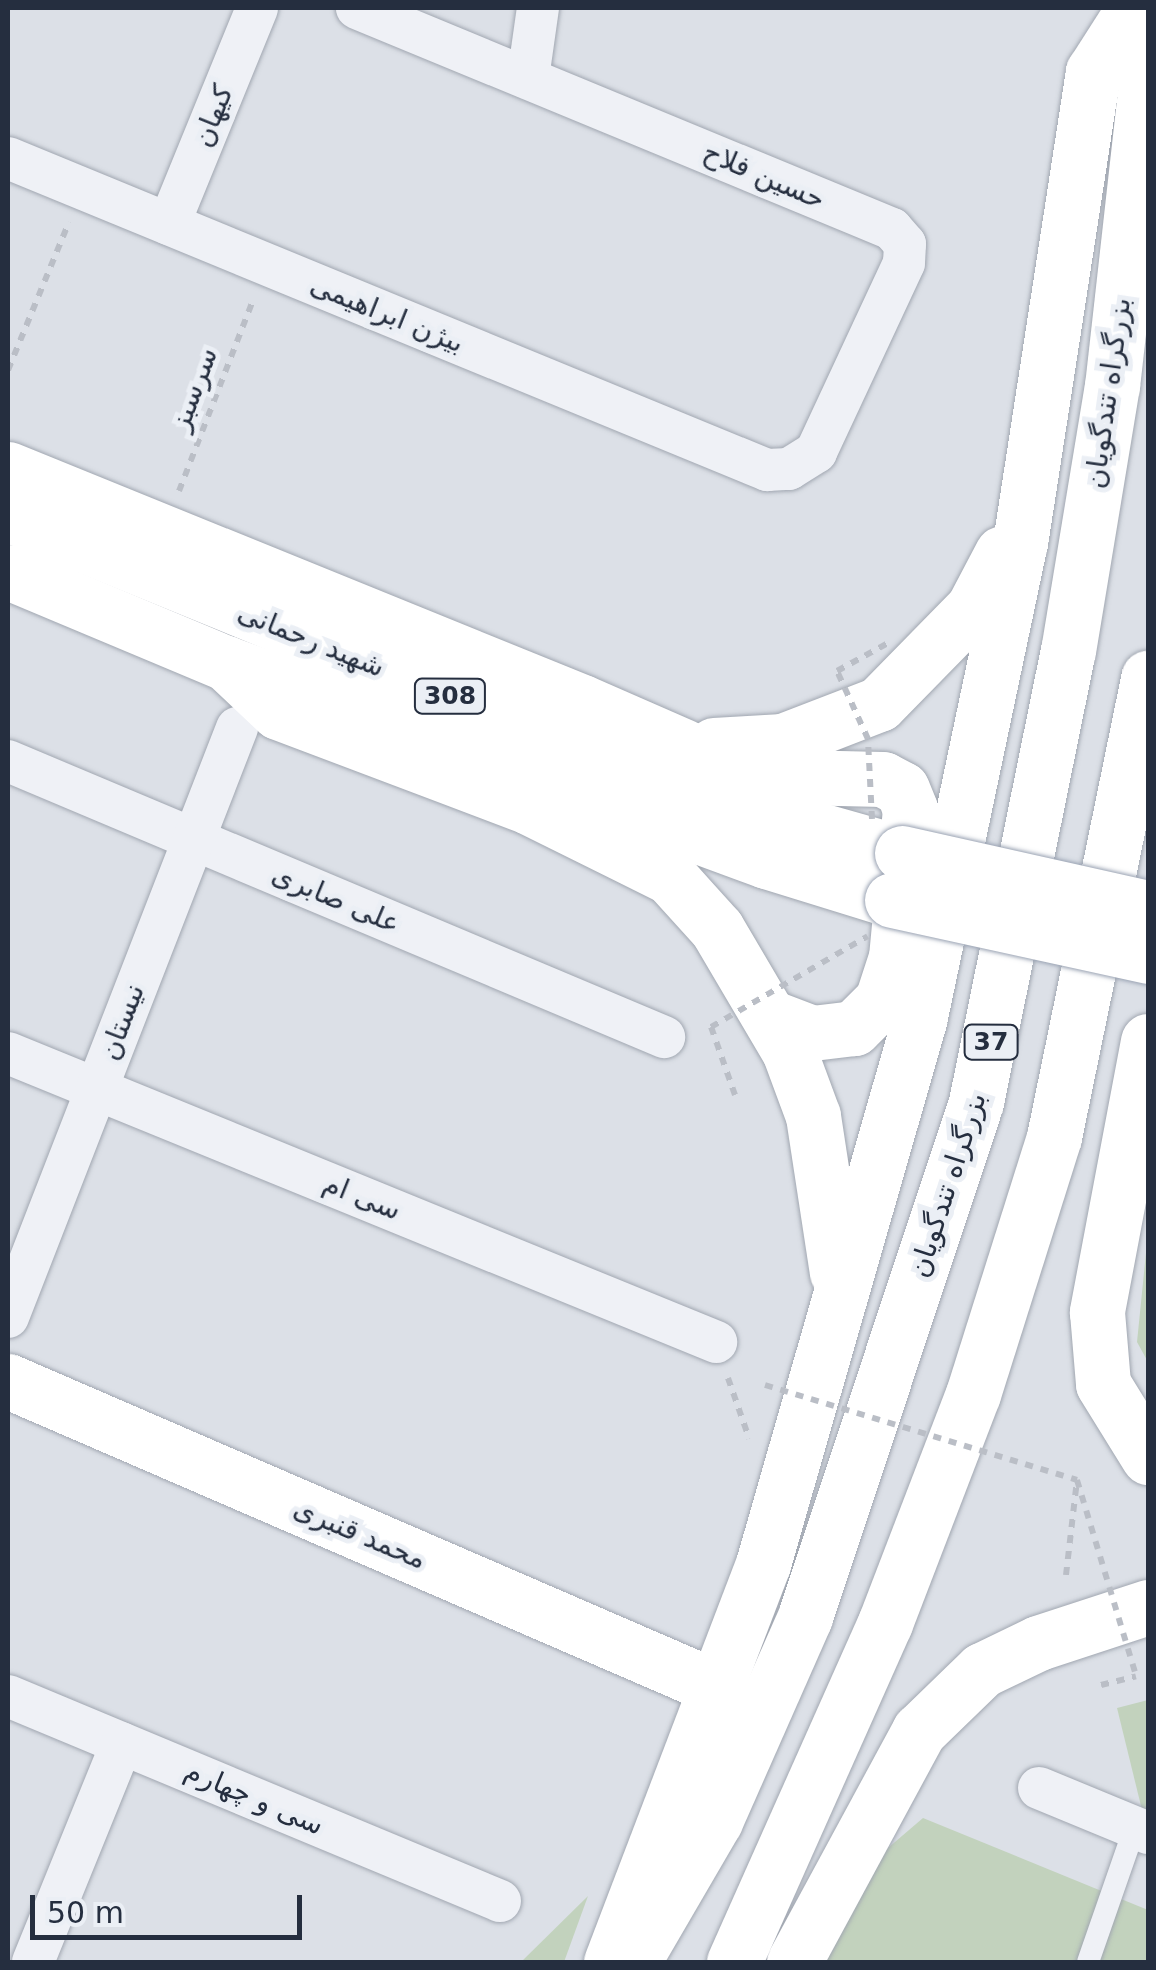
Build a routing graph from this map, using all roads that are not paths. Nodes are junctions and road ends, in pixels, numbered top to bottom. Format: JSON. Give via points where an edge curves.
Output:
{"nodes":[{"id":1,"x":257,"y":8,"type":"edge"},
{"id":2,"x":356,"y":8,"type":"edge"},
{"id":3,"x":538,"y":8,"type":"edge"},
{"id":4,"x":1134,"y":8,"type":"edge"},
{"id":5,"x":1148,"y":63,"type":"edge"},
{"id":6,"x":528,"y":78,"type":"junction"},
{"id":7,"x":8,"y":158,"type":"edge"},
{"id":8,"x":169,"y":224,"type":"junction"},
{"id":9,"x":1037,"y":430,"type":"junction"},
{"id":10,"x":8,"y":469,"type":"edge"},
{"id":11,"x":767,"y":470,"type":"joint"},
{"id":12,"x":8,"y":514,"type":"edge"},
{"id":13,"x":8,"y":572,"type":"edge"},
{"id":14,"x":226,"y":662,"type":"junction"},
{"id":15,"x":1148,"y":678,"type":"edge"},
{"id":16,"x":582,"y":702,"type":"junction"},
{"id":17,"x":237,"y":728,"type":"dead end"},
{"id":18,"x":8,"y":761,"type":"edge"},
{"id":19,"x":193,"y":839,"type":"junction"},
{"id":20,"x":886,"y":879,"type":"junction"},
{"id":21,"x":1148,"y":908,"type":"edge"},
{"id":22,"x":1148,"y":956,"type":"edge"},
{"id":23,"x":770,"y":1018,"type":"junction"},
{"id":24,"x":664,"y":1037,"type":"dead end"},
{"id":25,"x":1148,"y":1041,"type":"edge"},
{"id":26,"x":8,"y":1053,"type":"edge"},
{"id":27,"x":96,"y":1088,"type":"junction"},
{"id":28,"x":8,"y":1317,"type":"edge"},
{"id":29,"x":716,"y":1342,"type":"road end"},
{"id":30,"x":825,"y":1362,"type":"junction"},
{"id":31,"x":8,"y":1382,"type":"edge"},
{"id":32,"x":1148,"y":1457,"type":"edge"},
{"id":33,"x":1148,"y":1607,"type":"edge"},
{"id":34,"x":713,"y":1686,"type":"junction"},
{"id":35,"x":8,"y":1696,"type":"edge"},
{"id":36,"x":122,"y":1744,"type":"junction"},
{"id":37,"x":1039,"y":1788,"type":"dead end"},
{"id":38,"x":1142,"y":1830,"type":"edge"},
{"id":39,"x":500,"y":1902,"type":"dead end"},
{"id":40,"x":33,"y":1962,"type":"edge"},
{"id":41,"x":611,"y":1962,"type":"edge"},
{"id":42,"x":632,"y":1962,"type":"edge"},
{"id":43,"x":734,"y":1962,"type":"edge"},
{"id":44,"x":794,"y":1962,"type":"edge"},
{"id":45,"x":1088,"y":1962,"type":"edge"}],
"edges":[{"from":1,"to":8,"type":"street","name":"کیهان"},
{"from":2,"to":6,"type":"street","name":"حسین فلاح"},
{"from":3,"to":6,"type":"street"},
{"from":4,"to":9,"type":"main road","via":[[1093,72]]},
{"from":5,"to":42,"type":"main road","name":"بزرگراه تندگویان","number":"37","via":[[1109,404],[1068,651],[976,1102],[806,1617],[716,1822]]},
{"from":6,"to":11,"type":"street","name":"حسین فلاح","via":[[892,229],[905,244],[904,263],[831,428],[816,452],[789,469]]},
{"from":7,"to":8,"type":"street","name":"بیژن ابراهیمی"},
{"from":8,"to":11,"type":"street","name":"بیژن ابراهیمی"},
{"from":9,"to":16,"type":"main road","via":[[998,564],[972,608],[879,704],[783,741],[716,746]]},
{"from":9,"to":30,"type":"main road","via":[[1020,542],[919,1021]]},
{"from":10,"to":16,"type":"main road","name":"شهید رحمانی"},
{"from":12,"to":20,"type":"main road","name":"شهید رحمانی","number":"308"},
{"from":13,"to":14,"type":"main road","name":"شهید رحمانی","number":"308"},
{"from":14,"to":20,"type":"main road","name":"شهید رحمانی","number":"308","via":[[766,861]]},
{"from":14,"to":23,"type":"main road","via":[[278,712],[529,807],[670,877],[716,929]]},
{"from":15,"to":43,"type":"main road","via":[[1054,1137],[973,1394],[885,1623]]},
{"from":16,"to":23,"type":"main road","via":[[751,776],[883,779],[902,789],[910,809],[896,957],[882,1000],[854,1028],[812,1033]]},
{"from":17,"to":19,"type":"street","name":"نیستان"},
{"from":18,"to":19,"type":"street","name":"علی صابری"},
{"from":19,"to":24,"type":"street","name":"علی صابری"},
{"from":19,"to":27,"type":"street","name":"نیستان"},
{"from":20,"to":21,"type":"main road","number":"308","bridge":true},
{"from":20,"to":22,"type":"main road","number":"308","bridge":true},
{"from":23,"to":30,"type":"main road","via":[[813,1116],[829,1196],[838,1279]]},
{"from":25,"to":32,"type":"main road","via":[[1097,1312],[1104,1384]]},
{"from":26,"to":27,"type":"street","name":"سی ام"},
{"from":27,"to":28,"type":"street","name":"نیستان"},
{"from":27,"to":29,"type":"street","name":"سی ام"},
{"from":30,"to":34,"type":"main road","via":[[762,1564]]},
{"from":31,"to":34,"type":"main road","name":"محمد قنبری"},
{"from":33,"to":44,"type":"main road","via":[[1038,1643],[982,1670],[919,1731]]},
{"from":34,"to":41,"type":"main road"},
{"from":35,"to":36,"type":"street","name":"سی و چهارم"},
{"from":36,"to":39,"type":"street","name":"سی و چهارم"},
{"from":36,"to":40,"type":"street"},
{"from":37,"to":38,"type":"street"},
{"from":38,"to":45,"type":"lane"}]}
